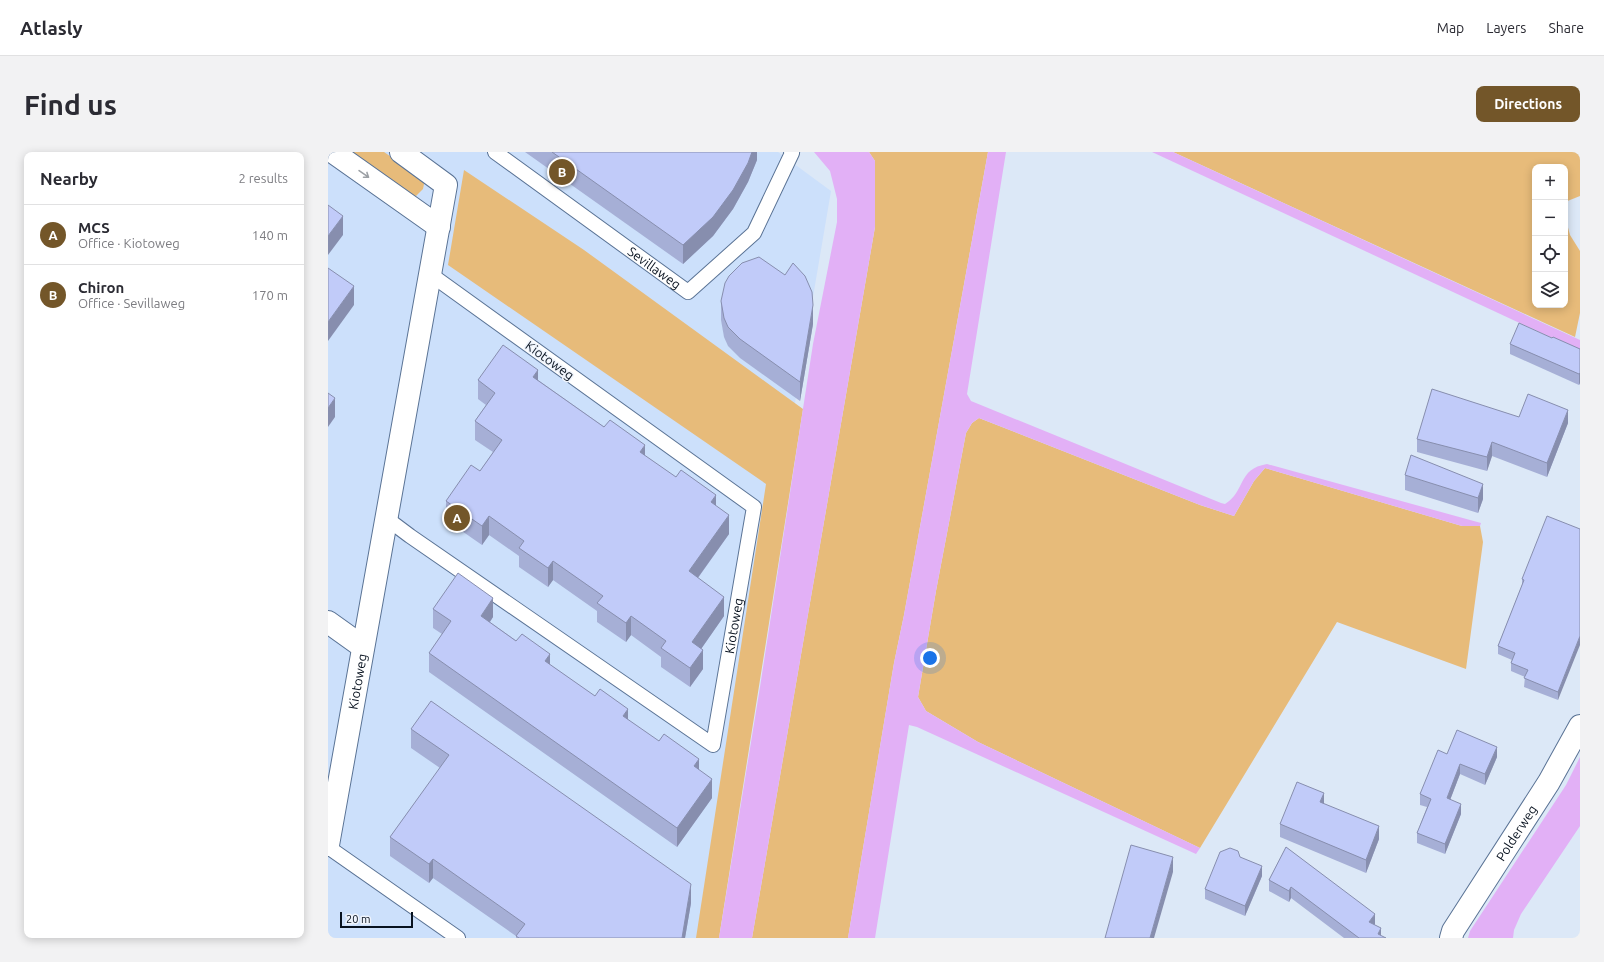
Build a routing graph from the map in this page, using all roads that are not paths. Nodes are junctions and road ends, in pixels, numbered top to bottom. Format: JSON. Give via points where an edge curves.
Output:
{"nodes":[{"id":1,"x":332,"y":152,"type":"edge"},
{"id":2,"x":495,"y":152,"type":"edge"},
{"id":3,"x":791,"y":152,"type":"edge"},
{"id":4,"x":412,"y":155,"type":"edge"},
{"id":5,"x":439,"y":227,"type":"junction"},
{"id":6,"x":430,"y":274,"type":"junction"},
{"id":7,"x":386,"y":518,"type":"junction"},
{"id":8,"x":328,"y":622,"type":"edge"},
{"id":9,"x":363,"y":646,"type":"junction"},
{"id":10,"x":1580,"y":726,"type":"edge"},
{"id":11,"x":328,"y":846,"type":"edge"},
{"id":12,"x":458,"y":938,"type":"edge"},
{"id":13,"x":1451,"y":938,"type":"edge"}],
"edges":[{"from":1,"to":5,"type":"street","one_way":true},
{"from":2,"to":3,"type":"lane","name":"Sevillaweg","via":[[688,292],[754,233]]},
{"from":4,"to":5,"type":"street","name":"Kiotoweg","via":[[446,185]]},
{"from":5,"to":6,"type":"street","name":"Kiotoweg"},
{"from":6,"to":7,"type":"street","name":"Kiotoweg"},
{"from":6,"to":7,"type":"lane","name":"Kiotoweg","via":[[754,507],[714,745]]},
{"from":7,"to":9,"type":"street","name":"Kiotoweg"},
{"from":8,"to":9,"type":"street"},
{"from":9,"to":11,"type":"street","name":"Kiotoweg"},
{"from":10,"to":13,"type":"street","name":"Polderweg","via":[[1549,782],[1453,931]]},
{"from":11,"to":12,"type":"lane"}]}
